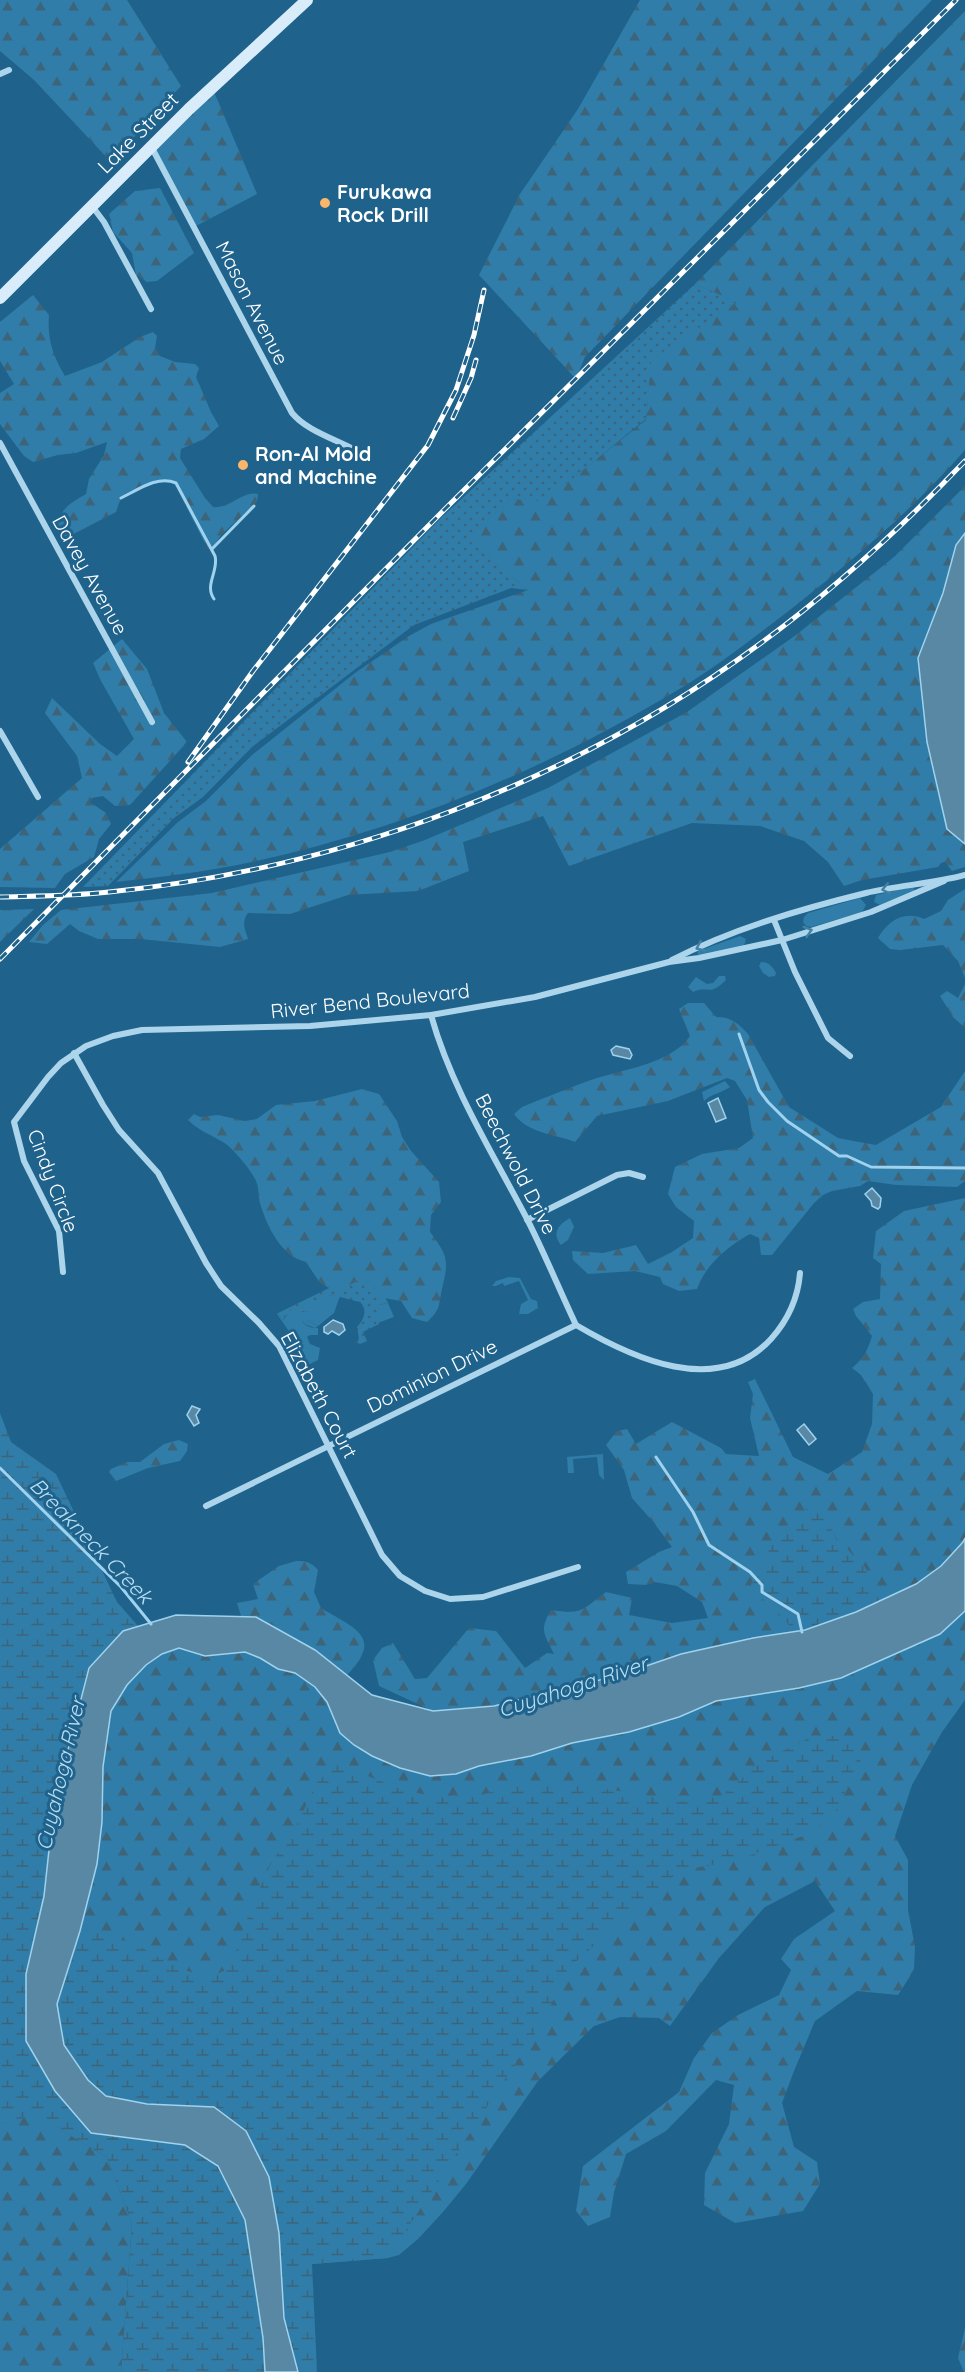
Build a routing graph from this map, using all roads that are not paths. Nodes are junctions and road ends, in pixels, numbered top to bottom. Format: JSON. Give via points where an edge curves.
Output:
{"nodes":[{"id":1,"x":307,"y":0,"type":"edge"},
{"id":2,"x":9,"y":70,"type":"dead end"},
{"id":3,"x":0,"y":74,"type":"edge"},
{"id":4,"x":152,"y":148,"type":"junction"},
{"id":5,"x":92,"y":206,"type":"junction"},
{"id":6,"x":0,"y":298,"type":"edge"},
{"id":7,"x":151,"y":309,"type":"dead end"},
{"id":8,"x":0,"y":444,"type":"edge"},
{"id":9,"x":351,"y":448,"type":"dead end"},
{"id":10,"x":152,"y":722,"type":"dead end"},
{"id":11,"x":0,"y":731,"type":"edge"},
{"id":12,"x":38,"y":797,"type":"dead end"},
{"id":13,"x":965,"y":875,"type":"edge"},
{"id":14,"x":944,"y":881,"type":"junction"},
{"id":15,"x":774,"y":920,"type":"junction"},
{"id":16,"x":782,"y":940,"type":"junction"},
{"id":17,"x":669,"y":962,"type":"junction"},
{"id":18,"x":431,"y":1015,"type":"junction"},
{"id":19,"x":74,"y":1053,"type":"junction"},
{"id":20,"x":850,"y":1056,"type":"dead end"},
{"id":21,"x":643,"y":1177,"type":"dead end"},
{"id":22,"x":527,"y":1220,"type":"junction"},
{"id":23,"x":63,"y":1272,"type":"dead end"},
{"id":24,"x":800,"y":1273,"type":"dead end"},
{"id":25,"x":576,"y":1325,"type":"junction"},
{"id":26,"x":328,"y":1445,"type":"junction"},
{"id":27,"x":206,"y":1506,"type":"dead end"},
{"id":28,"x":578,"y":1567,"type":"dead end"}],
"edges":[{"from":1,"to":4,"type":"street","name":"Lake Street"},
{"from":2,"to":3,"type":"street"},
{"from":4,"to":5,"type":"street","name":"Lake Street"},
{"from":4,"to":9,"type":"street","name":"Mason Avenue","via":[[292,413]]},
{"from":5,"to":6,"type":"street","name":"Lake Street"},
{"from":5,"to":7,"type":"street"},
{"from":8,"to":10,"type":"street","name":"Davey Avenue"},
{"from":11,"to":12,"type":"street"},
{"from":13,"to":14,"type":"street","name":"River Bend Boulevard"},
{"from":14,"to":15,"type":"street","name":"River Bend Boulevard","one_way":true,"via":[[866,893]]},
{"from":16,"to":14,"type":"street","name":"River Bend Boulevard","one_way":true,"via":[[872,912]]},
{"from":15,"to":16,"type":"street"},
{"from":15,"to":17,"type":"street","name":"River Bend Boulevard","one_way":true},
{"from":16,"to":17,"type":"street","name":"River Bend Boulevard"},
{"from":16,"to":20,"type":"street","via":[[828,1038]]},
{"from":17,"to":18,"type":"street","name":"River Bend Boulevard","via":[[542,995]]},
{"from":18,"to":19,"type":"street","name":"River Bend Boulevard","via":[[310,1026],[142,1030],[113,1036]]},
{"from":18,"to":22,"type":"street","name":"Beechwold Drive","via":[[459,1088]]},
{"from":19,"to":23,"type":"street","name":"Cindy Circle","via":[[48,1077],[14,1122],[24,1161],[59,1231]]},
{"from":19,"to":26,"type":"street","name":"Elizabeth Court","via":[[118,1128],[158,1173],[221,1286],[279,1346]]},
{"from":21,"to":22,"type":"street","via":[[630,1173],[617,1176]]},
{"from":22,"to":25,"type":"street","name":"Beechwold Drive"},
{"from":24,"to":25,"type":"street","via":[[795,1300],[782,1326],[759,1350],[724,1366],[694,1370],[660,1364],[601,1340]]},
{"from":25,"to":26,"type":"street","name":"Dominion Drive"},
{"from":26,"to":27,"type":"street","name":"Dominion Drive"},
{"from":26,"to":28,"type":"street","name":"Elizabeth Court","via":[[382,1555],[400,1576],[426,1591],[450,1599],[483,1597]]}]}
